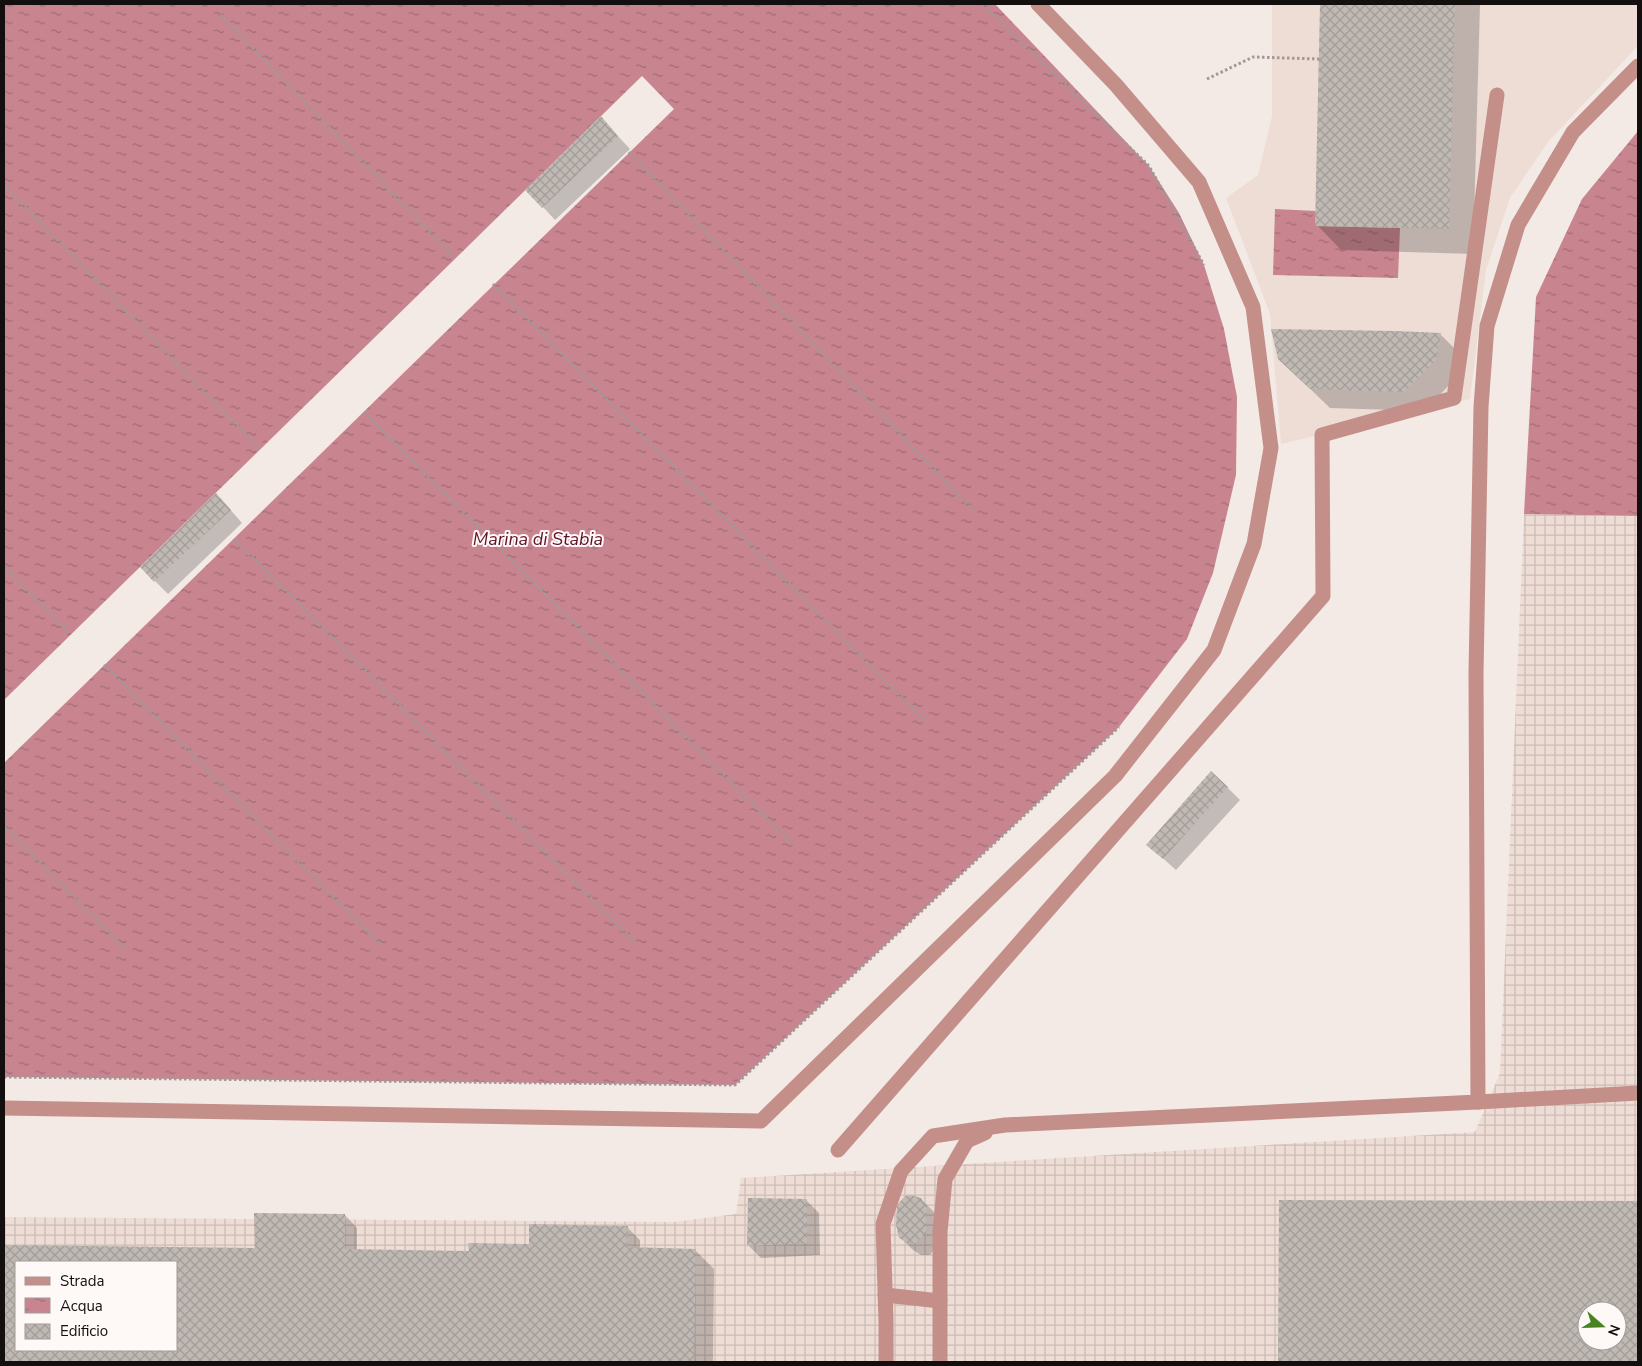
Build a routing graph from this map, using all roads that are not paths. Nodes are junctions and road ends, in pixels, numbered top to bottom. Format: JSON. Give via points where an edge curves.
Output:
{"nodes":[{"id":1,"x":1038,"y":4,"type":"edge"},
{"id":2,"x":1638,"y":66,"type":"edge"},
{"id":3,"x":1497,"y":95,"type":"dead end"},
{"id":4,"x":1638,"y":1094,"type":"edge"},
{"id":5,"x":1478,"y":1102,"type":"junction"},
{"id":6,"x":4,"y":1108,"type":"edge"},
{"id":7,"x":1005,"y":1125,"type":"junction"},
{"id":8,"x":838,"y":1150,"type":"dead end"},
{"id":9,"x":885,"y":1294,"type":"junction"},
{"id":10,"x":940,"y":1301,"type":"junction"},
{"id":11,"x":886,"y":1362,"type":"edge"},
{"id":12,"x":940,"y":1362,"type":"edge"}],
"edges":[{"from":1,"to":6,"type":"street","via":[[1116,85],[1199,182],[1253,308],[1271,448],[1254,544],[1214,650],[1115,776],[761,1121]]},
{"from":2,"to":5,"type":"street","via":[[1573,132],[1518,225],[1487,326],[1481,407],[1476,674]]},
{"from":3,"to":8,"type":"street","via":[[1454,398],[1322,435],[1323,596]]},
{"from":4,"to":5,"type":"street"},
{"from":5,"to":7,"type":"street"},
{"from":7,"to":9,"type":"street","via":[[933,1136],[901,1171],[883,1224]]},
{"from":7,"to":10,"type":"street","via":[[967,1141],[945,1179],[940,1232]]},
{"from":9,"to":10,"type":"street"},
{"from":9,"to":11,"type":"street"},
{"from":10,"to":12,"type":"street"}]}
